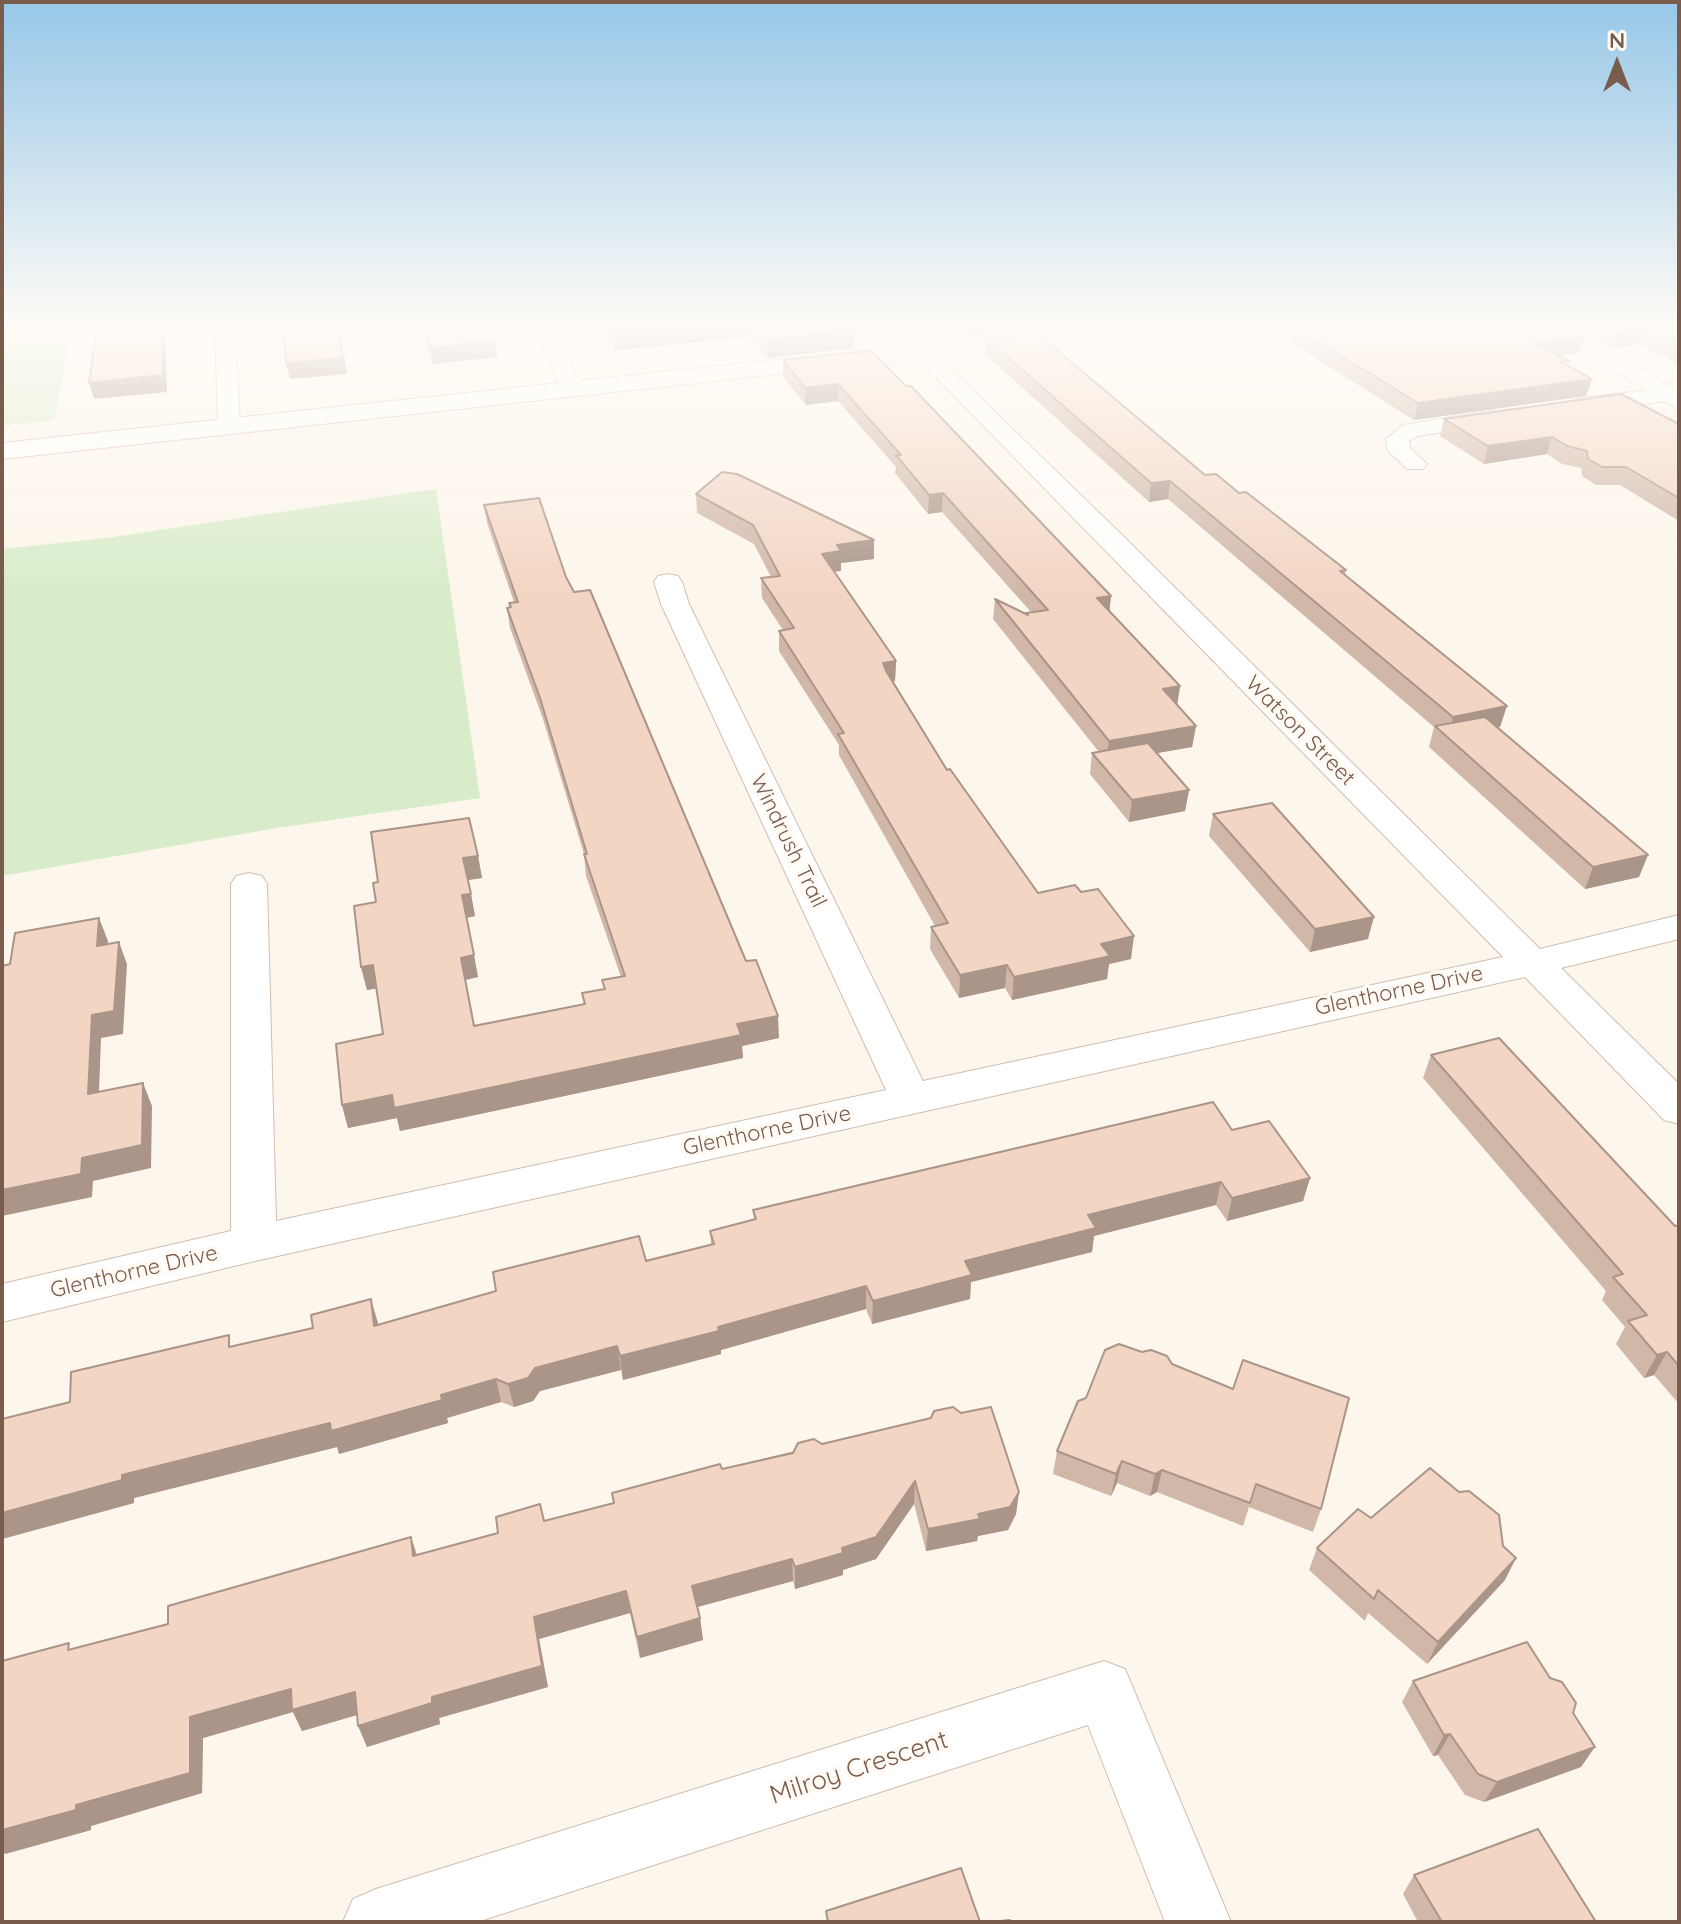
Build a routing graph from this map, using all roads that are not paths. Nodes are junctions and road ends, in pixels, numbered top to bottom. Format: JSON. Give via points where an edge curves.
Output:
{"nodes":[{"id":1,"x":229,"y":415,"type":"edge"},
{"id":2,"x":343,"y":415,"type":"edge"},
{"id":3,"x":985,"y":415,"type":"edge"},
{"id":4,"x":1513,"y":415,"type":"edge"},
{"id":5,"x":229,"y":427,"type":"junction"},
{"id":6,"x":2,"y":451,"type":"edge"},
{"id":7,"x":1415,"y":464,"type":"dead end"},
{"id":8,"x":668,"y":582,"type":"dead end"},
{"id":9,"x":249,"y":884,"type":"dead end"},
{"id":10,"x":1679,"y":927,"type":"edge"},
{"id":11,"x":1532,"y":963,"type":"junction"},
{"id":12,"x":911,"y":1099,"type":"junction"},
{"id":13,"x":1679,"y":1109,"type":"edge"},
{"id":14,"x":255,"y":1243,"type":"junction"},
{"id":15,"x":2,"y":1303,"type":"edge"},
{"id":16,"x":376,"y":1922,"type":"edge"},
{"id":17,"x":1198,"y":1922,"type":"edge"}],
"edges":[{"from":1,"to":5,"type":"street"},
{"from":2,"to":5,"type":"main road"},
{"from":3,"to":11,"type":"street","name":"Watson Street"},
{"from":4,"to":7,"type":"street","via":[[1411,430],[1397,439],[1399,450]]},
{"from":5,"to":6,"type":"main road"},
{"from":8,"to":12,"type":"street","name":"Windrush Trail"},
{"from":9,"to":14,"type":"street"},
{"from":10,"to":11,"type":"street","name":"Glenthorne Drive"},
{"from":11,"to":12,"type":"street","name":"Glenthorne Drive"},
{"from":11,"to":13,"type":"street","name":"Watson Street"},
{"from":12,"to":14,"type":"street","name":"Glenthorne Drive"},
{"from":14,"to":15,"type":"street","name":"Glenthorne Drive"},
{"from":16,"to":17,"type":"street","name":"Milroy Crescent","via":[[1104,1690]]}]}
